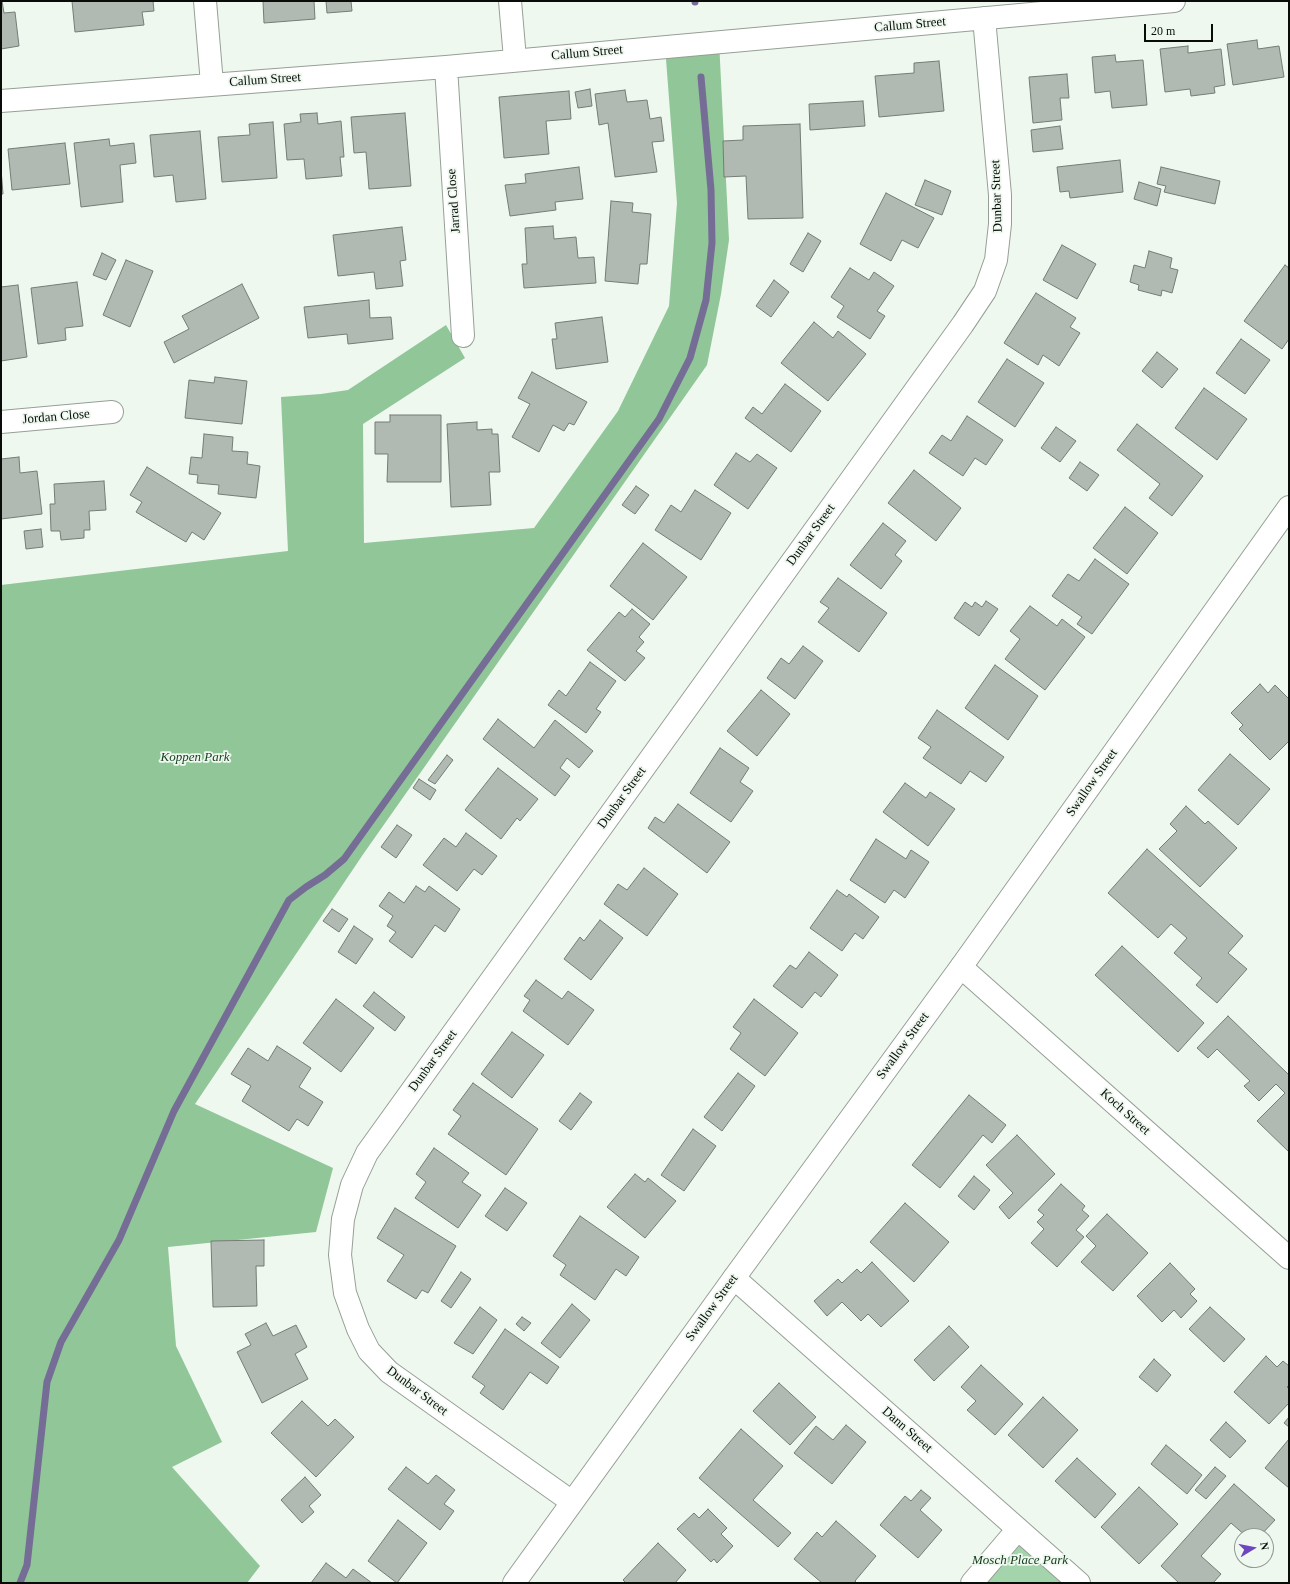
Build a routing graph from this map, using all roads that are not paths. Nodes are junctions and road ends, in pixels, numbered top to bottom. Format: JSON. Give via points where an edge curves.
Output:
{"nodes":[{"id":1,"x":205,"y":1,"type":"edge"},
{"id":2,"x":510,"y":1,"type":"edge"},
{"id":3,"x":1174,"y":1,"type":"edge"},
{"id":4,"x":984,"y":18,"type":"junction"},
{"id":5,"x":515,"y":59,"type":"junction"},
{"id":6,"x":446,"y":66,"type":"junction"},
{"id":7,"x":212,"y":84,"type":"junction"},
{"id":8,"x":1,"y":101,"type":"edge"},
{"id":9,"x":463,"y":336,"type":"dead end"},
{"id":10,"x":112,"y":412,"type":"dead end"},
{"id":11,"x":1,"y":422,"type":"edge"},
{"id":12,"x":1289,"y":507,"type":"edge"},
{"id":13,"x":961,"y":967,"type":"junction"},
{"id":14,"x":1289,"y":1258,"type":"edge"},
{"id":15,"x":734,"y":1278,"type":"junction"},
{"id":16,"x":572,"y":1502,"type":"junction"},
{"id":17,"x":1018,"y":1529,"type":"junction"},
{"id":18,"x":514,"y":1583,"type":"edge"},
{"id":19,"x":972,"y":1583,"type":"edge"},
{"id":20,"x":1080,"y":1583,"type":"edge"}],
"edges":[{"from":1,"to":7,"type":"street"},
{"from":2,"to":5,"type":"street"},
{"from":3,"to":4,"type":"street","name":"Callum Street"},
{"from":4,"to":5,"type":"street","name":"Callum Street"},
{"from":4,"to":16,"type":"street","name":"Dunbar Street","via":[[1000,195],[996,260],[985,291],[367,1153],[352,1185],[343,1219],[340,1255],[345,1293],[369,1351],[389,1372]]},
{"from":5,"to":6,"type":"street","name":"Callum Street"},
{"from":6,"to":7,"type":"street","name":"Callum Street"},
{"from":6,"to":9,"type":"street","name":"Jarrad Close"},
{"from":7,"to":8,"type":"street","name":"Callum Street"},
{"from":10,"to":11,"type":"street","name":"Jordan Close"},
{"from":12,"to":13,"type":"street","name":"Swallow Street"},
{"from":13,"to":14,"type":"street","name":"Koch Street"},
{"from":13,"to":15,"type":"street","name":"Swallow Street"},
{"from":15,"to":16,"type":"street","name":"Swallow Street"},
{"from":15,"to":17,"type":"street","name":"Dann Street"},
{"from":16,"to":18,"type":"street","name":"Swallow Street"},
{"from":17,"to":19,"type":"street"},
{"from":17,"to":20,"type":"street","name":"Dann Street"}]}
